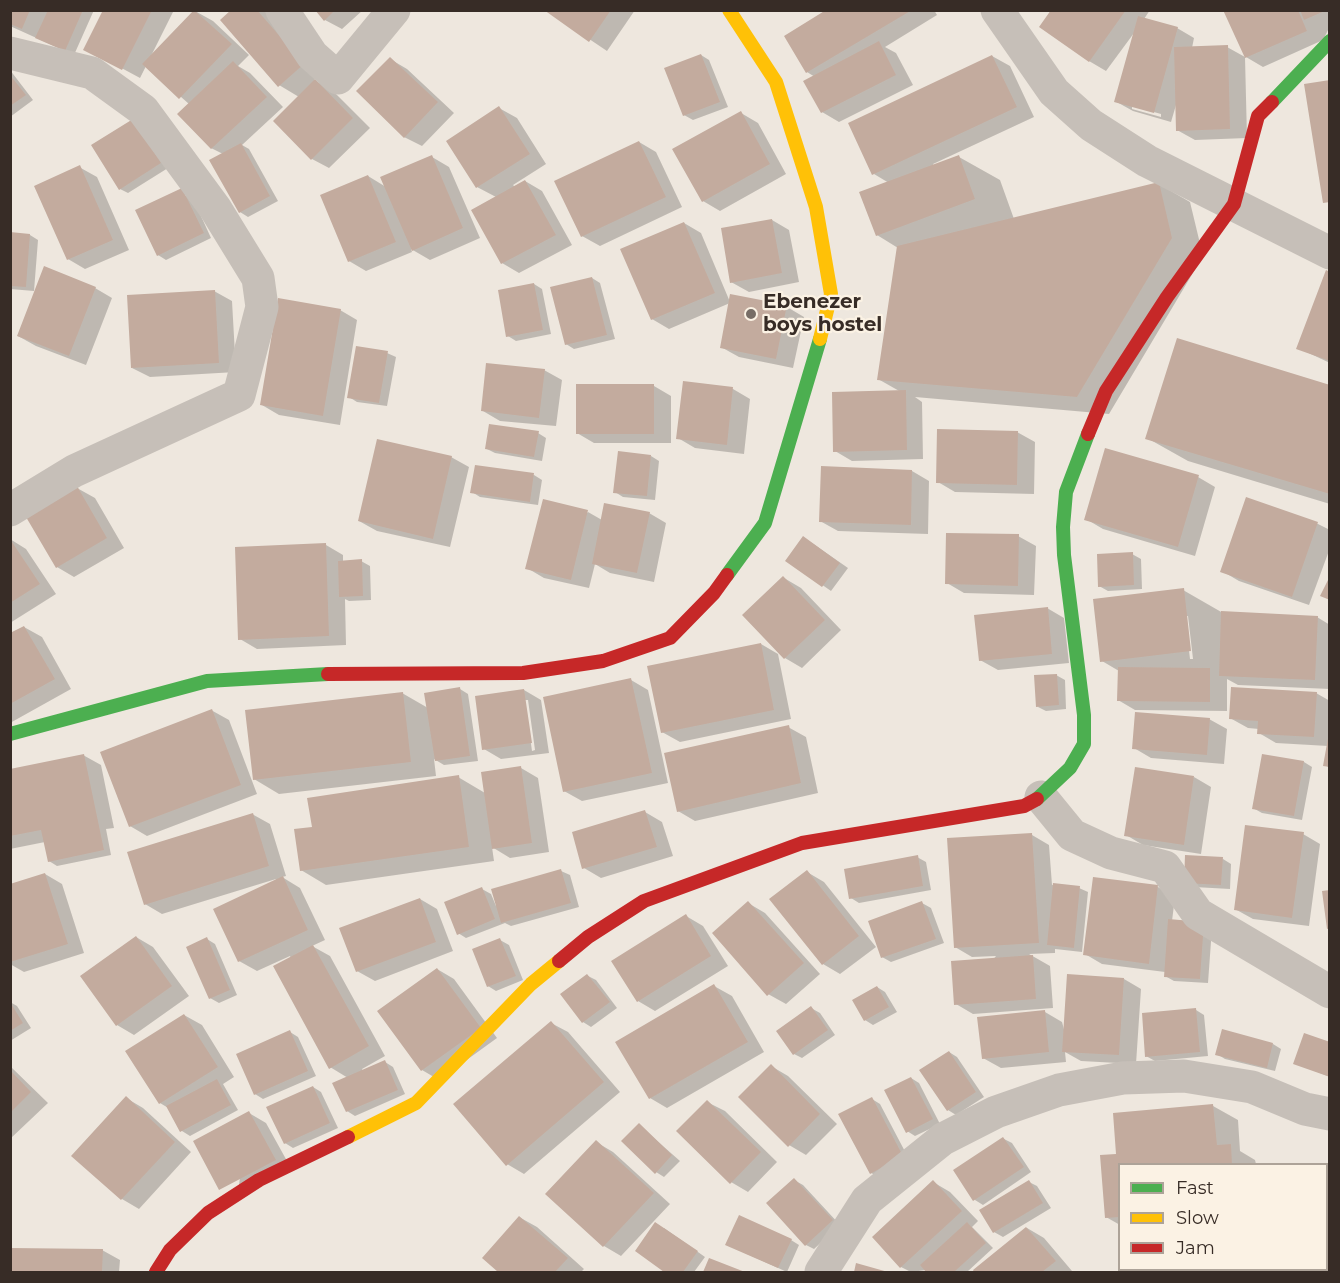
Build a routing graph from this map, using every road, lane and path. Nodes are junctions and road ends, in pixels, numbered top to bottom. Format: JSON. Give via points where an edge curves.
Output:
{"nodes":[{"id":1,"x":282,"y":10,"type":"edge"},
{"id":2,"x":394,"y":10,"type":"edge"},
{"id":3,"x":729,"y":10,"type":"edge"},
{"id":4,"x":997,"y":10,"type":"edge"},
{"id":5,"x":1329,"y":41,"type":"edge"},
{"id":6,"x":10,"y":52,"type":"edge"},
{"id":7,"x":1234,"y":204,"type":"junction"},
{"id":8,"x":1329,"y":253,"type":"edge"},
{"id":9,"x":10,"y":510,"type":"edge"},
{"id":10,"x":10,"y":734,"type":"edge"},
{"id":11,"x":1041,"y":796,"type":"junction"},
{"id":12,"x":1329,"y":992,"type":"edge"},
{"id":13,"x":1329,"y":1114,"type":"edge"},
{"id":14,"x":156,"y":1272,"type":"edge"},
{"id":15,"x":820,"y":1272,"type":"edge"}],
"edges":[{"from":1,"to":2,"type":"street","via":[[312,55],[338,78]]},
{"from":3,"to":10,"type":"street","via":[[776,82],[816,207],[831,294],[810,379],[765,523],[714,593],[670,638],[603,661],[523,673],[314,674],[207,681]]},
{"from":4,"to":7,"type":"street","via":[[1054,92],[1091,125],[1147,161]]},
{"from":5,"to":7,"type":"street","via":[[1258,116]]},
{"from":6,"to":9,"type":"street","via":[[92,73],[144,111],[215,208],[258,279],[262,307],[239,395],[74,471]]},
{"from":7,"to":8,"type":"street"},
{"from":7,"to":11,"type":"street","via":[[1106,391],[1066,492],[1064,555],[1084,715],[1084,744],[1070,768]]},
{"from":11,"to":12,"type":"street","via":[[1072,835],[1111,853],[1165,867],[1198,914]]},
{"from":11,"to":14,"type":"street","via":[[1005,811],[802,843],[644,901],[588,937],[531,984],[416,1102],[259,1180],[208,1213],[170,1250]]},
{"from":13,"to":15,"type":"street","via":[[1305,1109],[1252,1087],[1185,1076],[1122,1078],[1059,1090],[996,1112],[943,1139],[867,1200]]}]}
